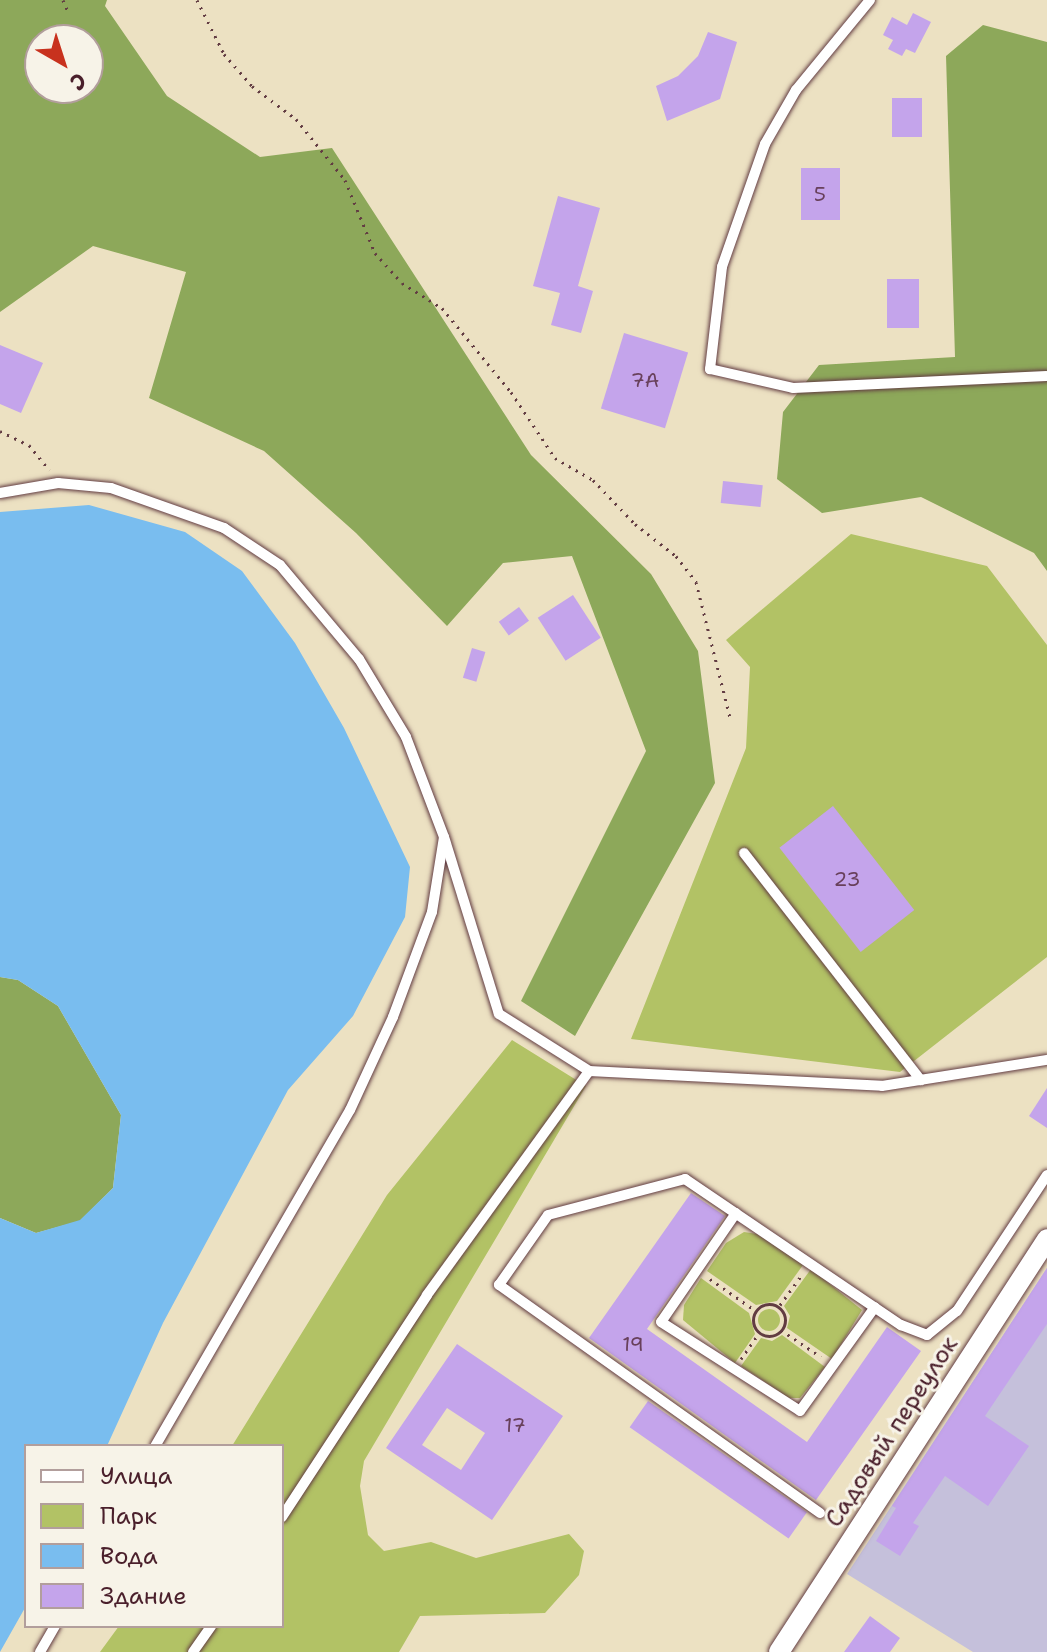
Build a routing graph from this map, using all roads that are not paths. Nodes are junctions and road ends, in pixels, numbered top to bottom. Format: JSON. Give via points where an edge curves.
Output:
{"nodes":[{"id":1,"x":870,"y":0,"type":"edge"},
{"id":2,"x":1047,"y":376,"type":"edge"},
{"id":3,"x":0,"y":493,"type":"edge"},
{"id":4,"x":444,"y":837,"type":"junction"},
{"id":5,"x":744,"y":853,"type":"dead end"},
{"id":6,"x":1047,"y":1060,"type":"edge"},
{"id":7,"x":589,"y":1071,"type":"junction"},
{"id":8,"x":921,"y":1080,"type":"junction"},
{"id":9,"x":1047,"y":1175,"type":"edge"},
{"id":10,"x":736,"y":1213,"type":"junction"},
{"id":11,"x":1047,"y":1239,"type":"edge"},
{"id":12,"x":875,"y":1307,"type":"junction"},
{"id":13,"x":156,"y":1444,"type":"edge"},
{"id":14,"x":820,"y":1513,"type":"dead end"},
{"id":15,"x":284,"y":1514,"type":"edge"},
{"id":16,"x":54,"y":1628,"type":"edge"},
{"id":17,"x":210,"y":1628,"type":"edge"},
{"id":18,"x":40,"y":1652,"type":"edge"},
{"id":19,"x":193,"y":1652,"type":"edge"},
{"id":20,"x":779,"y":1652,"type":"edge"}],
"edges":[{"from":1,"to":2,"type":"lane","via":[[796,90],[765,144],[722,267],[710,369],[793,388]]},
{"from":3,"to":4,"type":"lane","via":[[58,483],[111,488],[224,528],[280,565],[359,659],[406,737]]},
{"from":4,"to":7,"type":"lane","via":[[499,1014]]},
{"from":4,"to":13,"type":"lane","via":[[432,912],[393,1017],[350,1110]]},
{"from":5,"to":8,"type":"lane"},
{"from":6,"to":8,"type":"lane"},
{"from":7,"to":8,"type":"lane","via":[[882,1086]]},
{"from":7,"to":15,"type":"lane","via":[[427,1295]]},
{"from":9,"to":12,"type":"lane","via":[[947,1324],[927,1335],[916,1333]]},
{"from":10,"to":12,"type":"lane"},
{"from":10,"to":12,"type":"lane","via":[[661,1322],[800,1411]]},
{"from":10,"to":14,"type":"lane","via":[[685,1179],[548,1215],[499,1285]]},
{"from":11,"to":20,"type":"street","name":"Садовый переулок"},
{"from":16,"to":18,"type":"lane"},
{"from":17,"to":19,"type":"lane"}]}
